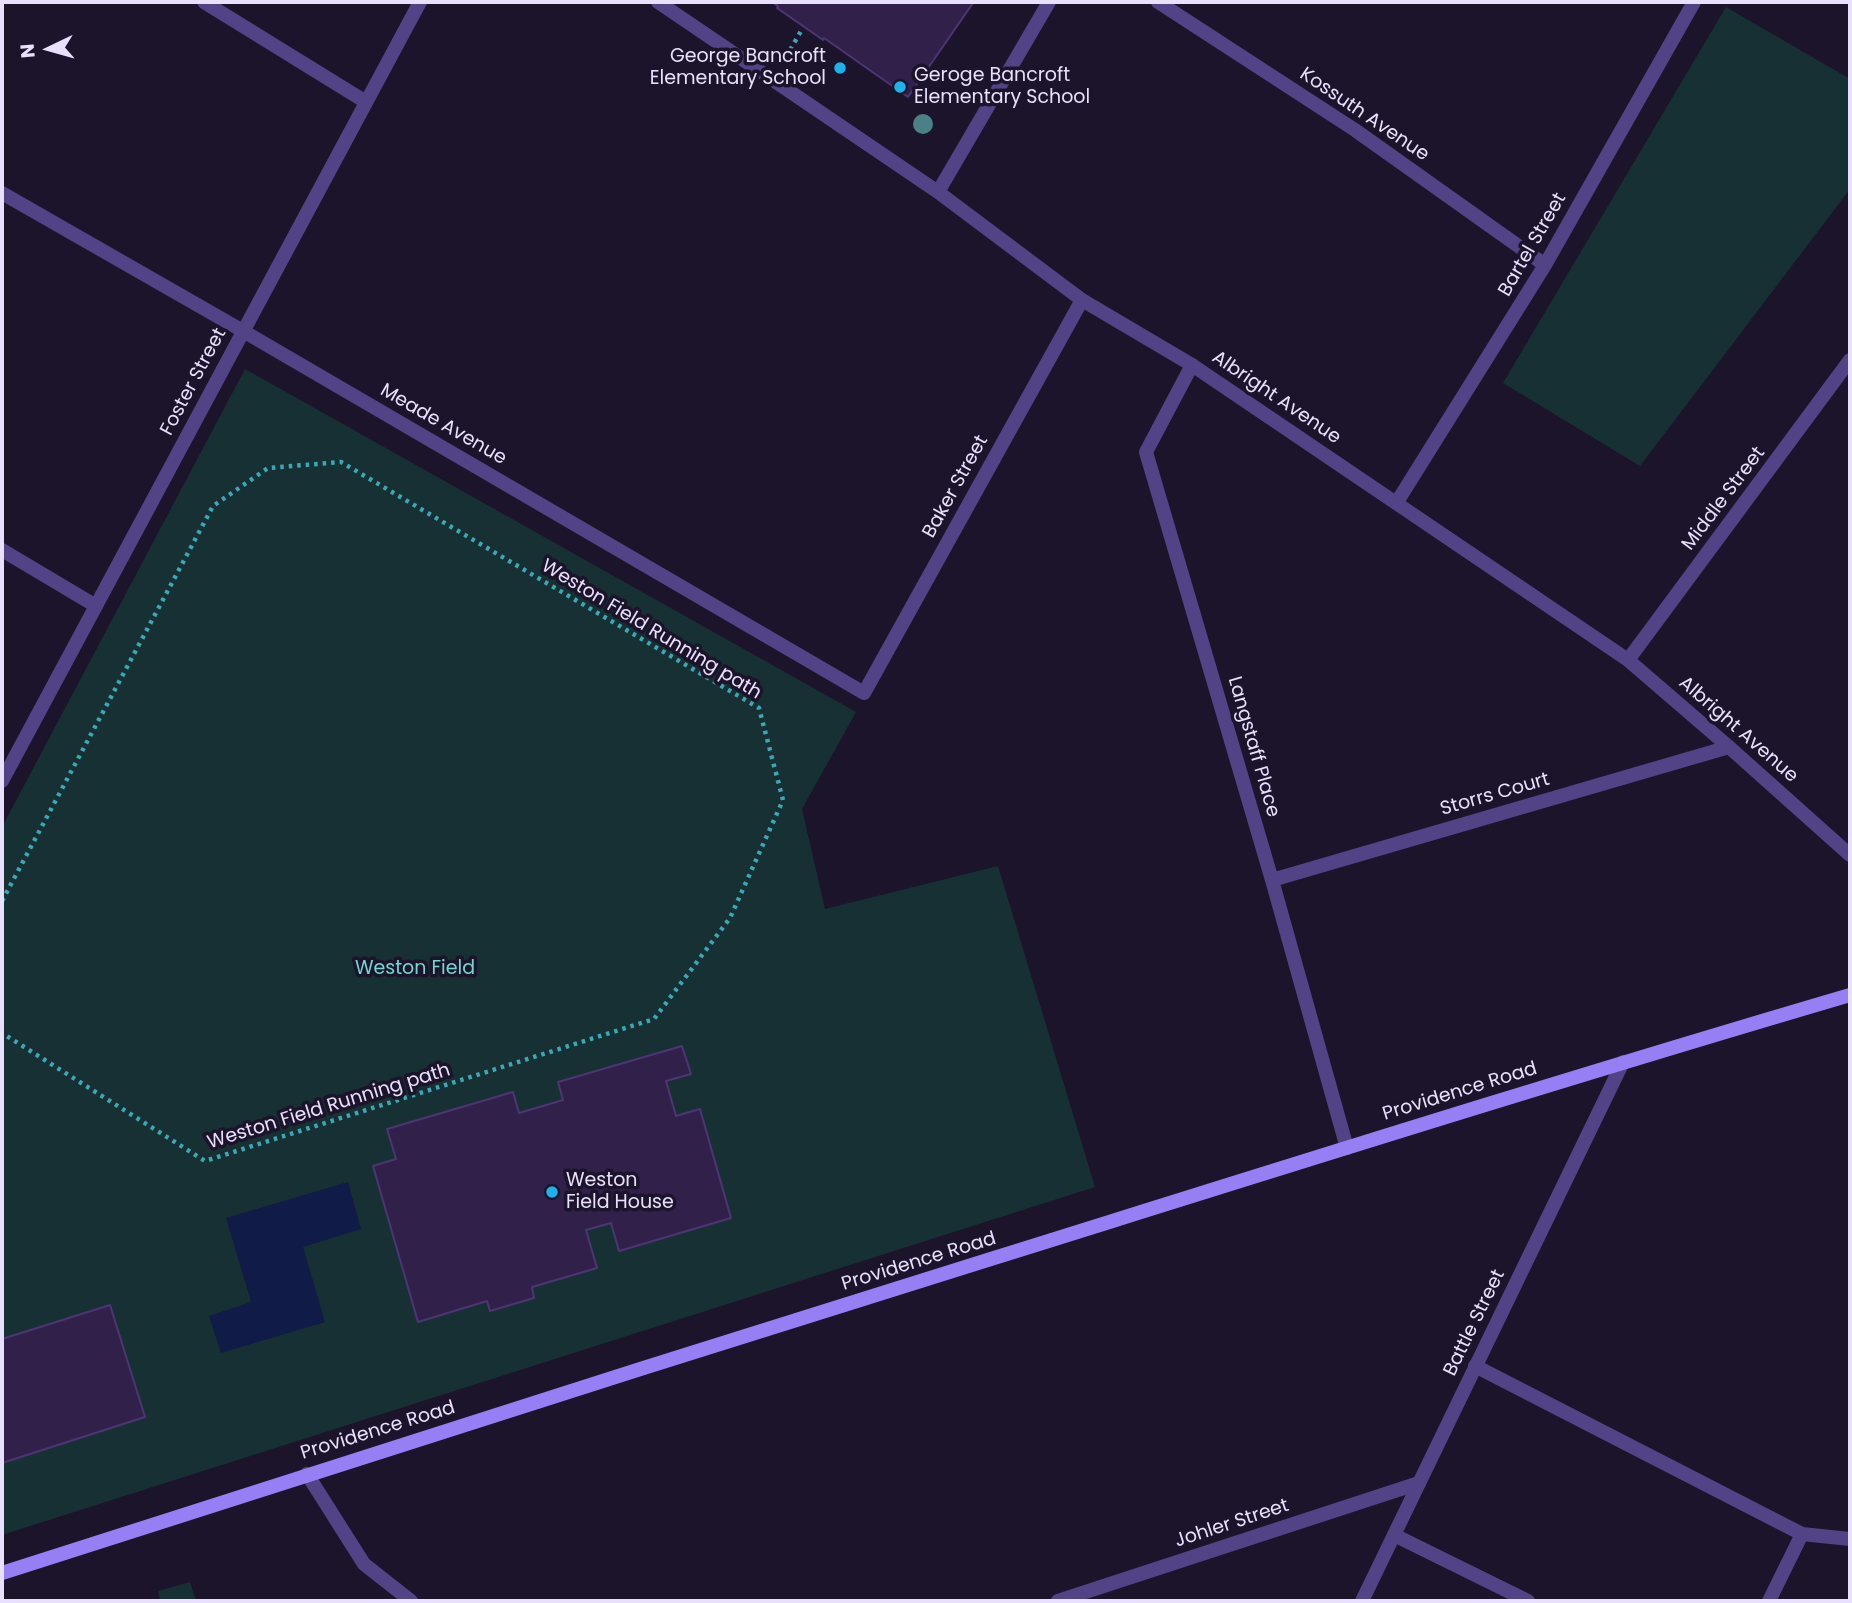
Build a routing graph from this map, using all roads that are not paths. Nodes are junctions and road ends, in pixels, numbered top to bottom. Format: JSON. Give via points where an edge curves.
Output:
{"nodes":[{"id":1,"x":204,"y":2,"type":"edge"},
{"id":2,"x":420,"y":2,"type":"edge"},
{"id":3,"x":658,"y":2,"type":"edge"},
{"id":4,"x":1049,"y":2,"type":"edge"},
{"id":5,"x":1158,"y":2,"type":"edge"},
{"id":6,"x":1694,"y":2,"type":"edge"},
{"id":7,"x":366,"y":102,"type":"junction"},
{"id":8,"x":938,"y":192,"type":"junction"},
{"id":9,"x":2,"y":193,"type":"edge"},
{"id":10,"x":1545,"y":265,"type":"junction"},
{"id":11,"x":1082,"y":300,"type":"junction"},
{"id":12,"x":243,"y":331,"type":"junction"},
{"id":13,"x":1850,"y":360,"type":"edge"},
{"id":14,"x":1192,"y":365,"type":"junction"},
{"id":15,"x":1397,"y":502,"type":"junction"},
{"id":16,"x":2,"y":550,"type":"edge"},
{"id":17,"x":96,"y":606,"type":"junction"},
{"id":18,"x":1628,"y":660,"type":"junction"},
{"id":19,"x":864,"y":693,"type":"joint"},
{"id":20,"x":1729,"y":747,"type":"junction"},
{"id":21,"x":2,"y":781,"type":"edge"},
{"id":22,"x":1850,"y":855,"type":"edge"},
{"id":23,"x":1272,"y":880,"type":"junction"},
{"id":24,"x":1850,"y":995,"type":"edge"},
{"id":25,"x":1623,"y":1062,"type":"junction"},
{"id":26,"x":1347,"y":1148,"type":"junction"},
{"id":27,"x":1475,"y":1366,"type":"junction"},
{"id":28,"x":307,"y":1474,"type":"junction"},
{"id":29,"x":1419,"y":1483,"type":"junction"},
{"id":30,"x":1802,"y":1534,"type":"junction"},
{"id":31,"x":1394,"y":1535,"type":"junction"},
{"id":32,"x":1850,"y":1539,"type":"edge"},
{"id":33,"x":2,"y":1573,"type":"edge"},
{"id":34,"x":411,"y":1601,"type":"edge"},
{"id":35,"x":1058,"y":1601,"type":"edge"},
{"id":36,"x":1362,"y":1601,"type":"edge"},
{"id":37,"x":1528,"y":1601,"type":"edge"},
{"id":38,"x":1769,"y":1601,"type":"edge"}],
"edges":[{"from":1,"to":7,"type":"street"},
{"from":2,"to":7,"type":"street","name":"Foster Street"},
{"from":3,"to":8,"type":"street","name":"Albright Avenue"},
{"from":4,"to":8,"type":"street"},
{"from":5,"to":10,"type":"street","name":"Kossuth Avenue","via":[[1355,130]]},
{"from":6,"to":10,"type":"street","name":"Bartel Street"},
{"from":7,"to":12,"type":"street","name":"Foster Street"},
{"from":8,"to":11,"type":"street","name":"Albright Avenue"},
{"from":9,"to":12,"type":"street","name":"Meade Avenue"},
{"from":10,"to":15,"type":"street","name":"Bartel Street"},
{"from":11,"to":14,"type":"street","name":"Albright Avenue"},
{"from":11,"to":19,"type":"street","name":"Baker Street"},
{"from":12,"to":17,"type":"street","name":"Foster Street"},
{"from":12,"to":19,"type":"street","name":"Meade Avenue"},
{"from":13,"to":18,"type":"street","name":"Middle Street"},
{"from":14,"to":15,"type":"street","name":"Albright Avenue"},
{"from":14,"to":23,"type":"street","name":"Langstaff Place","via":[[1146,453]]},
{"from":15,"to":18,"type":"street","name":"Albright Avenue"},
{"from":16,"to":17,"type":"street"},
{"from":17,"to":21,"type":"street","name":"Foster Street"},
{"from":18,"to":20,"type":"street","name":"Albright Avenue"},
{"from":20,"to":22,"type":"street","name":"Albright Avenue"},
{"from":20,"to":23,"type":"street","name":"Storrs Court"},
{"from":23,"to":26,"type":"street","name":"Langstaff Place"},
{"from":24,"to":25,"type":"main road","name":"Providence Road"},
{"from":25,"to":26,"type":"main road","name":"Providence Road"},
{"from":25,"to":27,"type":"street","name":"Battle Street"},
{"from":26,"to":28,"type":"main road","name":"Providence Road"},
{"from":27,"to":29,"type":"street","name":"Battle Street"},
{"from":27,"to":30,"type":"street"},
{"from":28,"to":33,"type":"main road","name":"Providence Road"},
{"from":28,"to":34,"type":"street","via":[[364,1564]]},
{"from":29,"to":31,"type":"street","name":"Battle Street"},
{"from":29,"to":35,"type":"street","name":"Johler Street"},
{"from":30,"to":32,"type":"street"},
{"from":30,"to":38,"type":"street"},
{"from":31,"to":36,"type":"street","name":"Battle Street"},
{"from":31,"to":37,"type":"street"}]}
